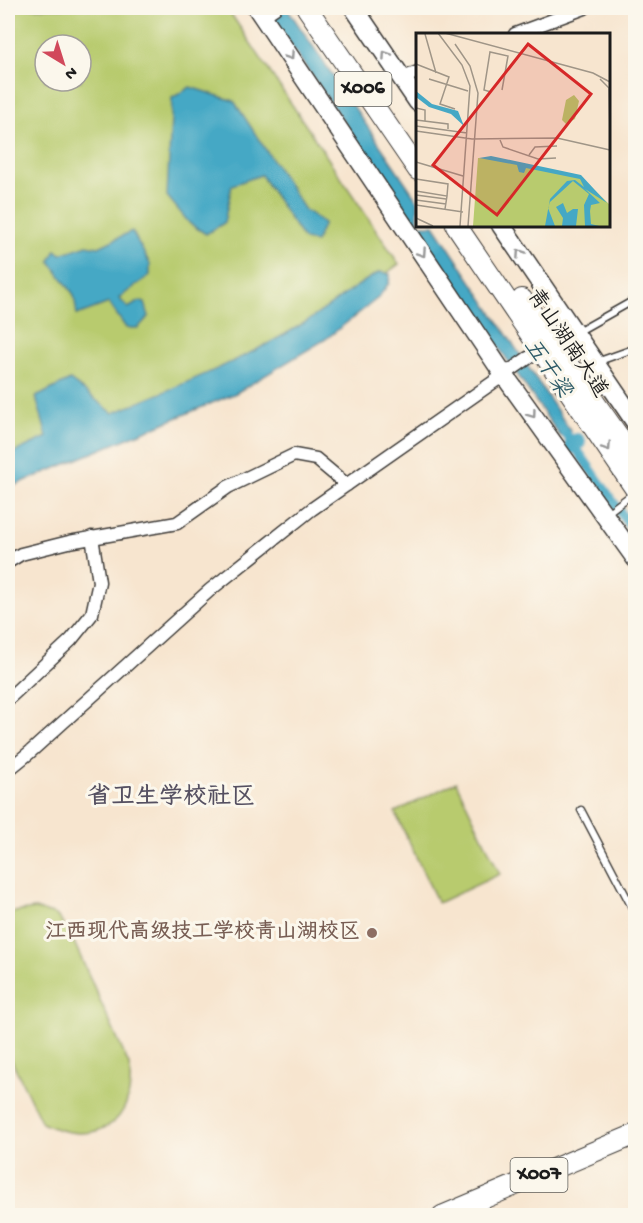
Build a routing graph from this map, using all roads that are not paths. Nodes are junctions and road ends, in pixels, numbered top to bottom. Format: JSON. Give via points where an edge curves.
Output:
{"nodes":[{"id":1,"x":307,"y":8,"type":"edge"},
{"id":2,"x":323,"y":8,"type":"edge"},
{"id":3,"x":354,"y":8,"type":"edge"},
{"id":4,"x":585,"y":8,"type":"edge"},
{"id":5,"x":265,"y":11,"type":"edge"},
{"id":6,"x":518,"y":33,"type":"edge"},
{"id":7,"x":410,"y":75,"type":"edge"},
{"id":8,"x":416,"y":95,"type":"edge"},
{"id":9,"x":416,"y":143,"type":"edge"},
{"id":10,"x":416,"y":167,"type":"edge"},
{"id":11,"x":457,"y":226,"type":"edge"},
{"id":12,"x":473,"y":226,"type":"edge"},
{"id":13,"x":502,"y":226,"type":"edge"},
{"id":14,"x":636,"y":299,"type":"edge"},
{"id":15,"x":574,"y":334,"type":"junction"},
{"id":16,"x":636,"y":348,"type":"edge"},
{"id":17,"x":541,"y":352,"type":"junction"},
{"id":18,"x":594,"y":363,"type":"junction"},
{"id":19,"x":573,"y":371,"type":"junction"},
{"id":20,"x":506,"y":374,"type":"junction"},
{"id":21,"x":636,"y":423,"type":"edge"},
{"id":22,"x":636,"y":461,"type":"edge"},
{"id":23,"x":347,"y":485,"type":"junction"},
{"id":24,"x":633,"y":493,"type":"edge"},
{"id":25,"x":605,"y":514,"type":"junction"},
{"id":26,"x":92,"y":537,"type":"junction"},
{"id":27,"x":636,"y":559,"type":"edge"},
{"id":28,"x":8,"y":562,"type":"edge"},
{"id":29,"x":8,"y":699,"type":"edge"},
{"id":30,"x":8,"y":770,"type":"edge"},
{"id":31,"x":581,"y":810,"type":"dead end"},
{"id":32,"x":636,"y":915,"type":"edge"},
{"id":33,"x":636,"y":1134,"type":"edge"},
{"id":34,"x":636,"y":1148,"type":"edge"},
{"id":35,"x":442,"y":1215,"type":"edge"},
{"id":36,"x":477,"y":1215,"type":"edge"}],
"edges":[{"from":1,"to":10,"type":"main road","number":"X006"},
{"from":2,"to":9,"type":"main road","number":"X006"},
{"from":7,"to":3,"type":"main road","one_way":true},
{"from":4,"to":6,"type":"street"},
{"from":5,"to":20,"type":"main road","one_way":true},
{"from":7,"to":8,"type":"main road"},
{"from":11,"to":17,"type":"main road","name":"青山湖南大道"},
{"from":12,"to":17,"type":"main road","name":"青山湖南大道"},
{"from":15,"to":13,"type":"main road","one_way":true},
{"from":14,"to":15,"type":"lane"},
{"from":15,"to":17,"type":"lane"},
{"from":15,"to":18,"type":"main road"},
{"from":16,"to":18,"type":"lane"},
{"from":17,"to":19,"type":"main road","name":"青山湖南大道"},
{"from":17,"to":20,"type":"street"},
{"from":17,"to":24,"type":"main road","name":"青山湖南大道","one_way":true},
{"from":18,"to":19,"type":"lane"},
{"from":18,"to":21,"type":"main road"},
{"from":19,"to":22,"type":"main road","name":"青山湖南大道"},
{"from":20,"to":23,"type":"street"},
{"from":20,"to":25,"type":"main road","one_way":true},
{"from":23,"to":26,"type":"street","via":[[316,459],[294,455],[228,487],[177,523]]},
{"from":23,"to":30,"type":"street","via":[[210,590]]},
{"from":24,"to":25,"type":"lane"},
{"from":25,"to":27,"type":"main road"},
{"from":26,"to":28,"type":"street","via":[[21,554]]},
{"from":26,"to":29,"type":"street","via":[[99,582],[92,614],[71,640]]},
{"from":31,"to":32,"type":"lane"},
{"from":33,"to":35,"type":"main road","number":"X007"},
{"from":34,"to":36,"type":"main road"}]}
